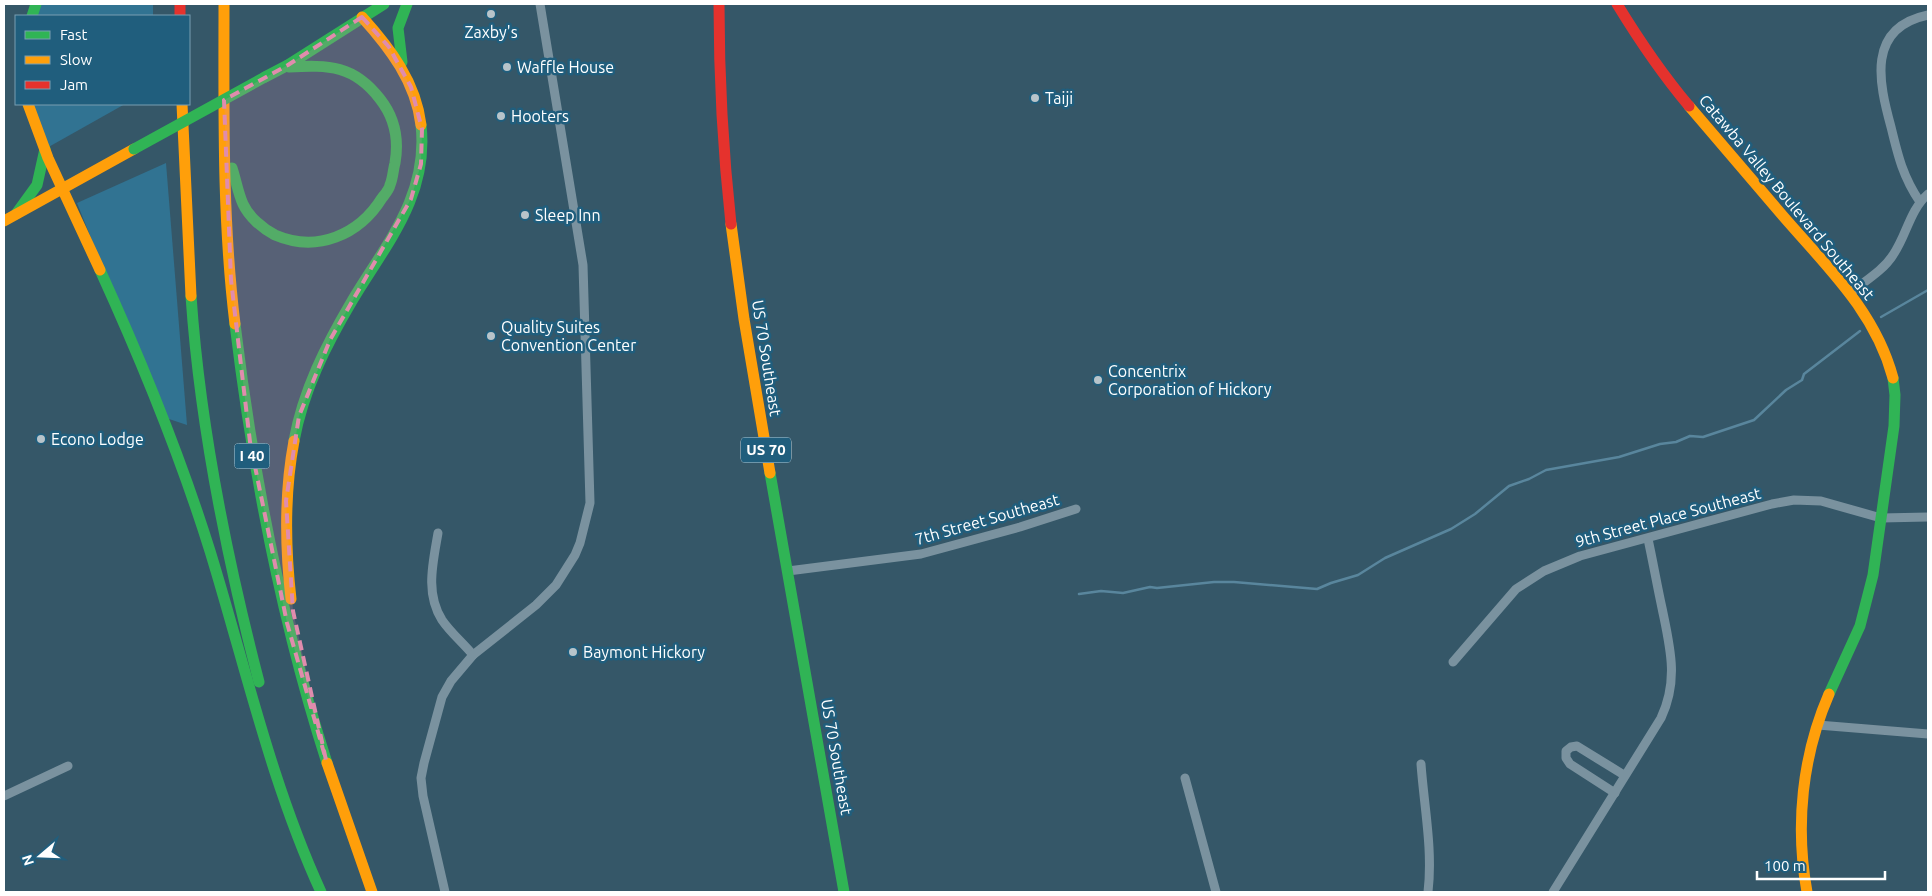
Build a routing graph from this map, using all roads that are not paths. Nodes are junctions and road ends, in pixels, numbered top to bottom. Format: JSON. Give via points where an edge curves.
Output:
{"nodes":[{"id":1,"x":224,"y":4,"type":"edge"},
{"id":2,"x":384,"y":4,"type":"edge"},
{"id":3,"x":407,"y":4,"type":"edge"},
{"id":4,"x":540,"y":4,"type":"edge"},
{"id":5,"x":719,"y":4,"type":"edge"},
{"id":6,"x":1617,"y":4,"type":"edge"},
{"id":7,"x":1928,"y":15,"type":"edge"},
{"id":8,"x":362,"y":16,"type":"junction"},
{"id":9,"x":288,"y":65,"type":"junction"},
{"id":10,"x":408,"y":78,"type":"junction"},
{"id":11,"x":28,"y":105,"type":"edge"},
{"id":12,"x":182,"y":105,"type":"edge"},
{"id":13,"x":224,"y":117,"type":"junction"},
{"id":14,"x":45,"y":149,"type":"junction"},
{"id":15,"x":64,"y":188,"type":"junction"},
{"id":16,"x":1928,"y":194,"type":"edge"},
{"id":17,"x":1920,"y":202,"type":"junction"},
{"id":18,"x":16,"y":214,"type":"junction"},
{"id":19,"x":4,"y":221,"type":"edge"},
{"id":20,"x":1849,"y":294,"type":"junction"},
{"id":21,"x":1076,"y":509,"type":"dead end"},
{"id":22,"x":1928,"y":517,"type":"edge"},
{"id":23,"x":1881,"y":518,"type":"junction"},
{"id":24,"x":438,"y":534,"type":"dead end"},
{"id":25,"x":1648,"y":539,"type":"junction"},
{"id":26,"x":788,"y":571,"type":"junction"},
{"id":27,"x":473,"y":655,"type":"junction"},
{"id":28,"x":1454,"y":662,"type":"dead end"},
{"id":29,"x":1818,"y":725,"type":"junction"},
{"id":30,"x":1928,"y":734,"type":"edge"},
{"id":31,"x":326,"y":760,"type":"junction"},
{"id":32,"x":1420,"y":764,"type":"dead end"},
{"id":33,"x":68,"y":766,"type":"dead end"},
{"id":34,"x":1624,"y":775,"type":"junction"},
{"id":35,"x":1185,"y":778,"type":"dead end"},
{"id":36,"x":1615,"y":793,"type":"junction"},
{"id":37,"x":4,"y":796,"type":"edge"},
{"id":38,"x":321,"y":892,"type":"edge"},
{"id":39,"x":327,"y":892,"type":"edge"},
{"id":40,"x":372,"y":892,"type":"edge"},
{"id":41,"x":445,"y":892,"type":"edge"},
{"id":42,"x":844,"y":892,"type":"edge"},
{"id":43,"x":1216,"y":892,"type":"edge"},
{"id":44,"x":1428,"y":892,"type":"edge"},
{"id":45,"x":1553,"y":892,"type":"edge"},
{"id":46,"x":1807,"y":892,"type":"edge"}],
"edges":[{"from":1,"to":13,"type":"main road","number":"I 40"},
{"from":2,"to":8,"type":"main road"},
{"from":3,"to":10,"type":"main road","via":[[398,28],[400,52]]},
{"from":4,"to":27,"type":"street","via":[[583,265],[590,503],[580,543],[556,585]]},
{"from":5,"to":26,"type":"main road","name":"US 70 Southeast","number":"US 70","via":[[720,96],[739,289]]},
{"from":6,"to":20,"type":"main road","name":"Catawba Valley Boulevard Southeast","via":[[1666,79]]},
{"from":7,"to":17,"type":"street","via":[[1910,21],[1887,43],[1879,74],[1902,168]]},
{"from":8,"to":9,"type":"main road"},
{"from":8,"to":10,"type":"main road","via":[[389,47]]},
{"from":9,"to":13,"type":"main road","via":[[346,69],[365,81],[385,104],[396,132],[397,163],[386,194],[366,221],[338,237],[311,244],[284,241],[264,231],[247,212],[237,190]]},
{"from":9,"to":15,"type":"main road","bridge":true},
{"from":10,"to":31,"type":"main road","via":[[422,129],[421,164],[415,188],[397,227],[341,320],[320,362],[299,416],[289,466],[285,524],[289,583]]},
{"from":11,"to":14,"type":"main road"},
{"from":12,"to":39,"type":"main road","number":"I 40","via":[[192,312],[217,495],[235,586],[267,715]]},
{"from":13,"to":31,"type":"main road","number":"I 40","via":[[231,280],[250,442],[287,623]]},
{"from":14,"to":15,"type":"main road"},
{"from":14,"to":18,"type":"main road","via":[[36,185]]},
{"from":15,"to":18,"type":"main road"},
{"from":15,"to":38,"type":"main road","via":[[179,458],[250,692],[288,808]]},
{"from":16,"to":17,"type":"street"},
{"from":17,"to":20,"type":"street","via":[[1892,257]]},
{"from":18,"to":19,"type":"main road"},
{"from":20,"to":23,"type":"main road","name":"Catawba Valley Boulevard Southeast","via":[[1874,331],[1894,384],[1894,417]]},
{"from":21,"to":26,"type":"street","name":"7th Street Southeast","via":[[921,554]]},
{"from":22,"to":23,"type":"street","name":"9th Street Place Southeast"},
{"from":23,"to":25,"type":"street","name":"9th Street Place Southeast","via":[[1822,501],[1794,500]]},
{"from":23,"to":29,"type":"main road","name":"Catawba Valley Boulevard Southeast","via":[[1862,622]]},
{"from":24,"to":27,"type":"street","via":[[431,583],[436,607]]},
{"from":25,"to":28,"type":"street","name":"9th Street Place Southeast","via":[[1580,556],[1534,576],[1516,589]]},
{"from":25,"to":34,"type":"street","via":[[1673,668],[1668,703]]},
{"from":26,"to":42,"type":"main road","name":"US 70 Southeast","number":"US 70"},
{"from":27,"to":41,"type":"street","via":[[451,681],[442,698],[421,778]]},
{"from":29,"to":30,"type":"street"},
{"from":29,"to":46,"type":"main road","name":"Catawba Valley Boulevard Southeast","via":[[1801,817],[1801,859]]},
{"from":31,"to":40,"type":"main road","number":"I 40"},
{"from":32,"to":44,"type":"street","via":[[1427,829]]},
{"from":33,"to":37,"type":"street"},
{"from":34,"to":36,"type":"street"},
{"from":34,"to":36,"type":"street","via":[[1577,746],[1566,751],[1570,764]]},
{"from":35,"to":43,"type":"street"},
{"from":36,"to":45,"type":"street"}]}
